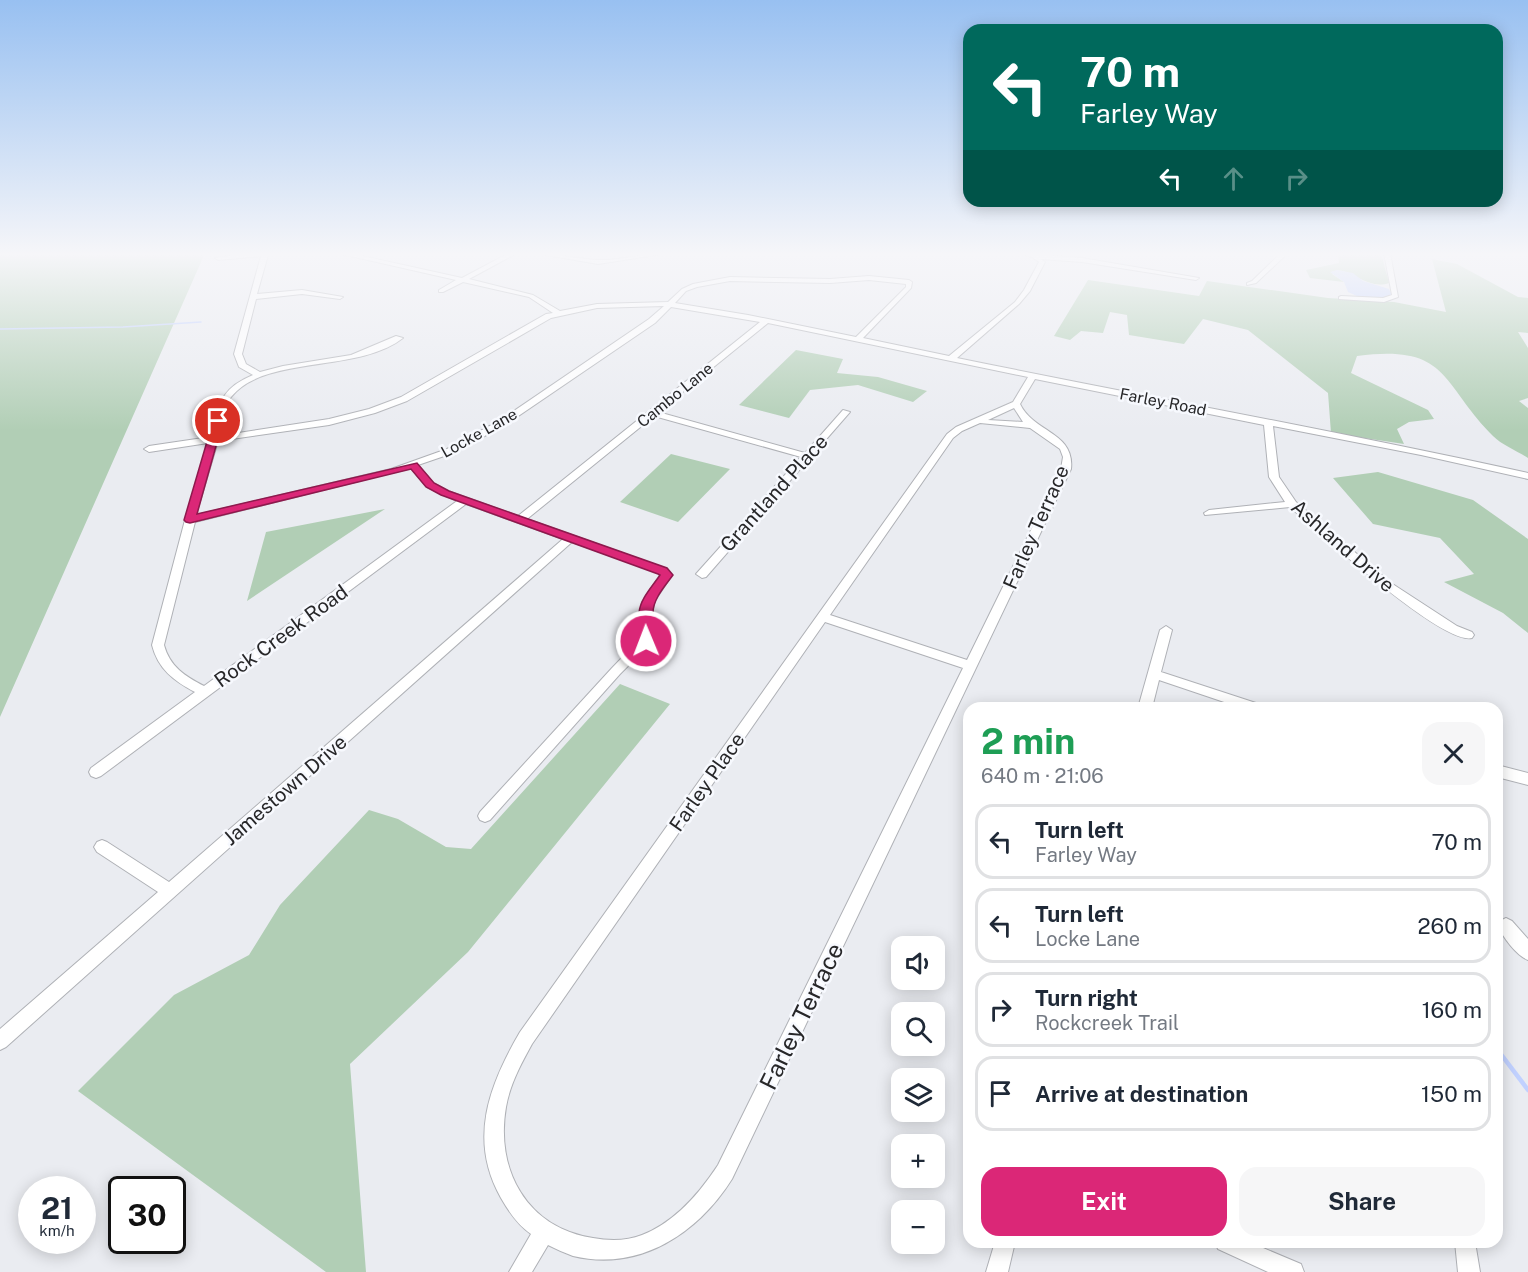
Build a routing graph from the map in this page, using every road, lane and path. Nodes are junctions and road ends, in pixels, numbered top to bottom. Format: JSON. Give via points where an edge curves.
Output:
{"nodes":[{"id":1,"x":249,"y":312,"type":"edge"},
{"id":2,"x":562,"y":312,"type":"edge"},
{"id":3,"x":661,"y":312,"type":"edge"},
{"id":4,"x":717,"y":312,"type":"edge"},
{"id":5,"x":883,"y":312,"type":"edge"},
{"id":6,"x":1005,"y":312,"type":"edge"},
{"id":7,"x":558,"y":313,"type":"joint"},
{"id":8,"x":766,"y":321,"type":"junction"},
{"id":9,"x":399,"y":338,"type":"dead end"},
{"id":10,"x":858,"y":339,"type":"junction"},
{"id":11,"x":952,"y":358,"type":"junction"},
{"id":12,"x":259,"y":375,"type":"junction"},
{"id":13,"x":1033,"y":375,"type":"junction"},
{"id":14,"x":1016,"y":404,"type":"junction"},
{"id":15,"x":846,"y":412,"type":"dead end"},
{"id":16,"x":653,"y":413,"type":"junction"},
{"id":17,"x":1268,"y":422,"type":"junction"},
{"id":18,"x":974,"y":423,"type":"junction"},
{"id":19,"x":1030,"y":426,"type":"junction"},
{"id":20,"x":213,"y":439,"type":"junction"},
{"id":21,"x":149,"y":449,"type":"dead end"},
{"id":22,"x":807,"y":456,"type":"junction"},
{"id":23,"x":413,"y":465,"type":"junction"},
{"id":24,"x":1528,"y":476,"type":"edge"},
{"id":25,"x":465,"y":500,"type":"junction"},
{"id":26,"x":1292,"y":504,"type":"junction"},
{"id":27,"x":1209,"y":513,"type":"dead end"},
{"id":28,"x":520,"y":519,"type":"junction"},
{"id":29,"x":190,"y":520,"type":"junction"},
{"id":30,"x":571,"y":538,"type":"junction"},
{"id":31,"x":702,"y":574,"type":"dead end"},
{"id":32,"x":823,"y":617,"type":"junction"},
{"id":33,"x":1166,"y":630,"type":"dead end"},
{"id":34,"x":1468,"y":635,"type":"dead end"},
{"id":35,"x":971,"y":666,"type":"junction"},
{"id":36,"x":1154,"y":674,"type":"junction"},
{"id":37,"x":205,"y":692,"type":"junction"},
{"id":38,"x":1147,"y":702,"type":"edge"},
{"id":39,"x":1239,"y":702,"type":"edge"},
{"id":40,"x":96,"y":772,"type":"dead end"},
{"id":41,"x":1503,"y":773,"type":"edge"},
{"id":42,"x":1528,"y":779,"type":"edge"},
{"id":43,"x":485,"y":816,"type":"dead end"},
{"id":44,"x":102,"y":847,"type":"dead end"},
{"id":45,"x":170,"y":891,"type":"junction"},
{"id":46,"x":1506,"y":926,"type":"dead end"},
{"id":47,"x":1528,"y":952,"type":"edge"},
{"id":48,"x":0,"y":1041,"type":"edge"},
{"id":49,"x":543,"y":1233,"type":"junction"},
{"id":50,"x":1003,"y":1248,"type":"edge"},
{"id":51,"x":1239,"y":1248,"type":"edge"},
{"id":52,"x":1466,"y":1248,"type":"edge"},
{"id":53,"x":520,"y":1272,"type":"edge"},
{"id":54,"x":997,"y":1272,"type":"edge"},
{"id":55,"x":1293,"y":1272,"type":"edge"},
{"id":56,"x":1469,"y":1272,"type":"edge"}],
"edges":[{"from":1,"to":12,"type":"street","via":[[238,354],[242,365]]},
{"from":2,"to":7,"type":"street"},
{"from":3,"to":23,"type":"street","name":"Locke Lane","via":[[488,432]]},
{"from":4,"to":8,"type":"street"},
{"from":5,"to":10,"type":"street","name":"Locke Lane"},
{"from":6,"to":11,"type":"street"},
{"from":7,"to":20,"type":"street","via":[[391,405],[350,417]]},
{"from":8,"to":10,"type":"street"},
{"from":8,"to":16,"type":"street","name":"Cambo Lane"},
{"from":9,"to":12,"type":"street","via":[[350,357]]},
{"from":10,"to":11,"type":"street"},
{"from":11,"to":13,"type":"street","name":"Farley Road"},
{"from":12,"to":20,"type":"street","via":[[226,397]]},
{"from":13,"to":14,"type":"street"},
{"from":13,"to":17,"type":"street","name":"Farley Road"},
{"from":14,"to":18,"type":"street","name":"Farley Place"},
{"from":14,"to":19,"type":"street","name":"Farley Terrace"},
{"from":15,"to":22,"type":"street","name":"Grantland Place"},
{"from":16,"to":22,"type":"street"},
{"from":16,"to":28,"type":"street","name":"Cambo Lane"},
{"from":17,"to":24,"type":"street","name":"Farley Road"},
{"from":17,"to":26,"type":"street","name":"Ashland Drive","via":[[1274,477]]},
{"from":18,"to":19,"type":"street"},
{"from":18,"to":32,"type":"street","name":"Farley Place","via":[[950,436]]},
{"from":19,"to":35,"type":"street","name":"Farley Terrace","via":[[1061,444],[1068,463]]},
{"from":20,"to":21,"type":"street"},
{"from":20,"to":29,"type":"street"},
{"from":22,"to":31,"type":"street","name":"Grantland Place"},
{"from":23,"to":25,"type":"street","via":[[430,485]]},
{"from":23,"to":29,"type":"street","name":"Locke Lane"},
{"from":25,"to":28,"type":"street"},
{"from":25,"to":37,"type":"street","name":"Rock Creek Road"},
{"from":26,"to":27,"type":"street"},
{"from":26,"to":34,"type":"street","name":"Ashland Drive","via":[[1387,586]]},
{"from":28,"to":30,"type":"street"},
{"from":29,"to":37,"type":"street","via":[[158,645],[162,661],[174,675]]},
{"from":30,"to":43,"type":"street","via":[[666,575],[648,602],[646,641]]},
{"from":30,"to":45,"type":"street","name":"Jamestown Drive"},
{"from":32,"to":35,"type":"street"},
{"from":32,"to":49,"type":"street","name":"Farley Place","via":[[526,1038],[505,1076],[494,1133],[498,1165],[511,1198]]},
{"from":33,"to":36,"type":"street"},
{"from":35,"to":49,"type":"street","name":"Farley Terrace","via":[[712,1194],[670,1231],[628,1249],[574,1247]]},
{"from":36,"to":38,"type":"street"},
{"from":36,"to":39,"type":"street"},
{"from":37,"to":40,"type":"street","name":"Rock Creek Road"},
{"from":41,"to":42,"type":"street"},
{"from":44,"to":45,"type":"street"},
{"from":45,"to":48,"type":"street","name":"Jamestown Drive"},
{"from":46,"to":47,"type":"street"},
{"from":49,"to":53,"type":"street"},
{"from":50,"to":54,"type":"street"},
{"from":51,"to":55,"type":"street"},
{"from":52,"to":56,"type":"street"}]}
